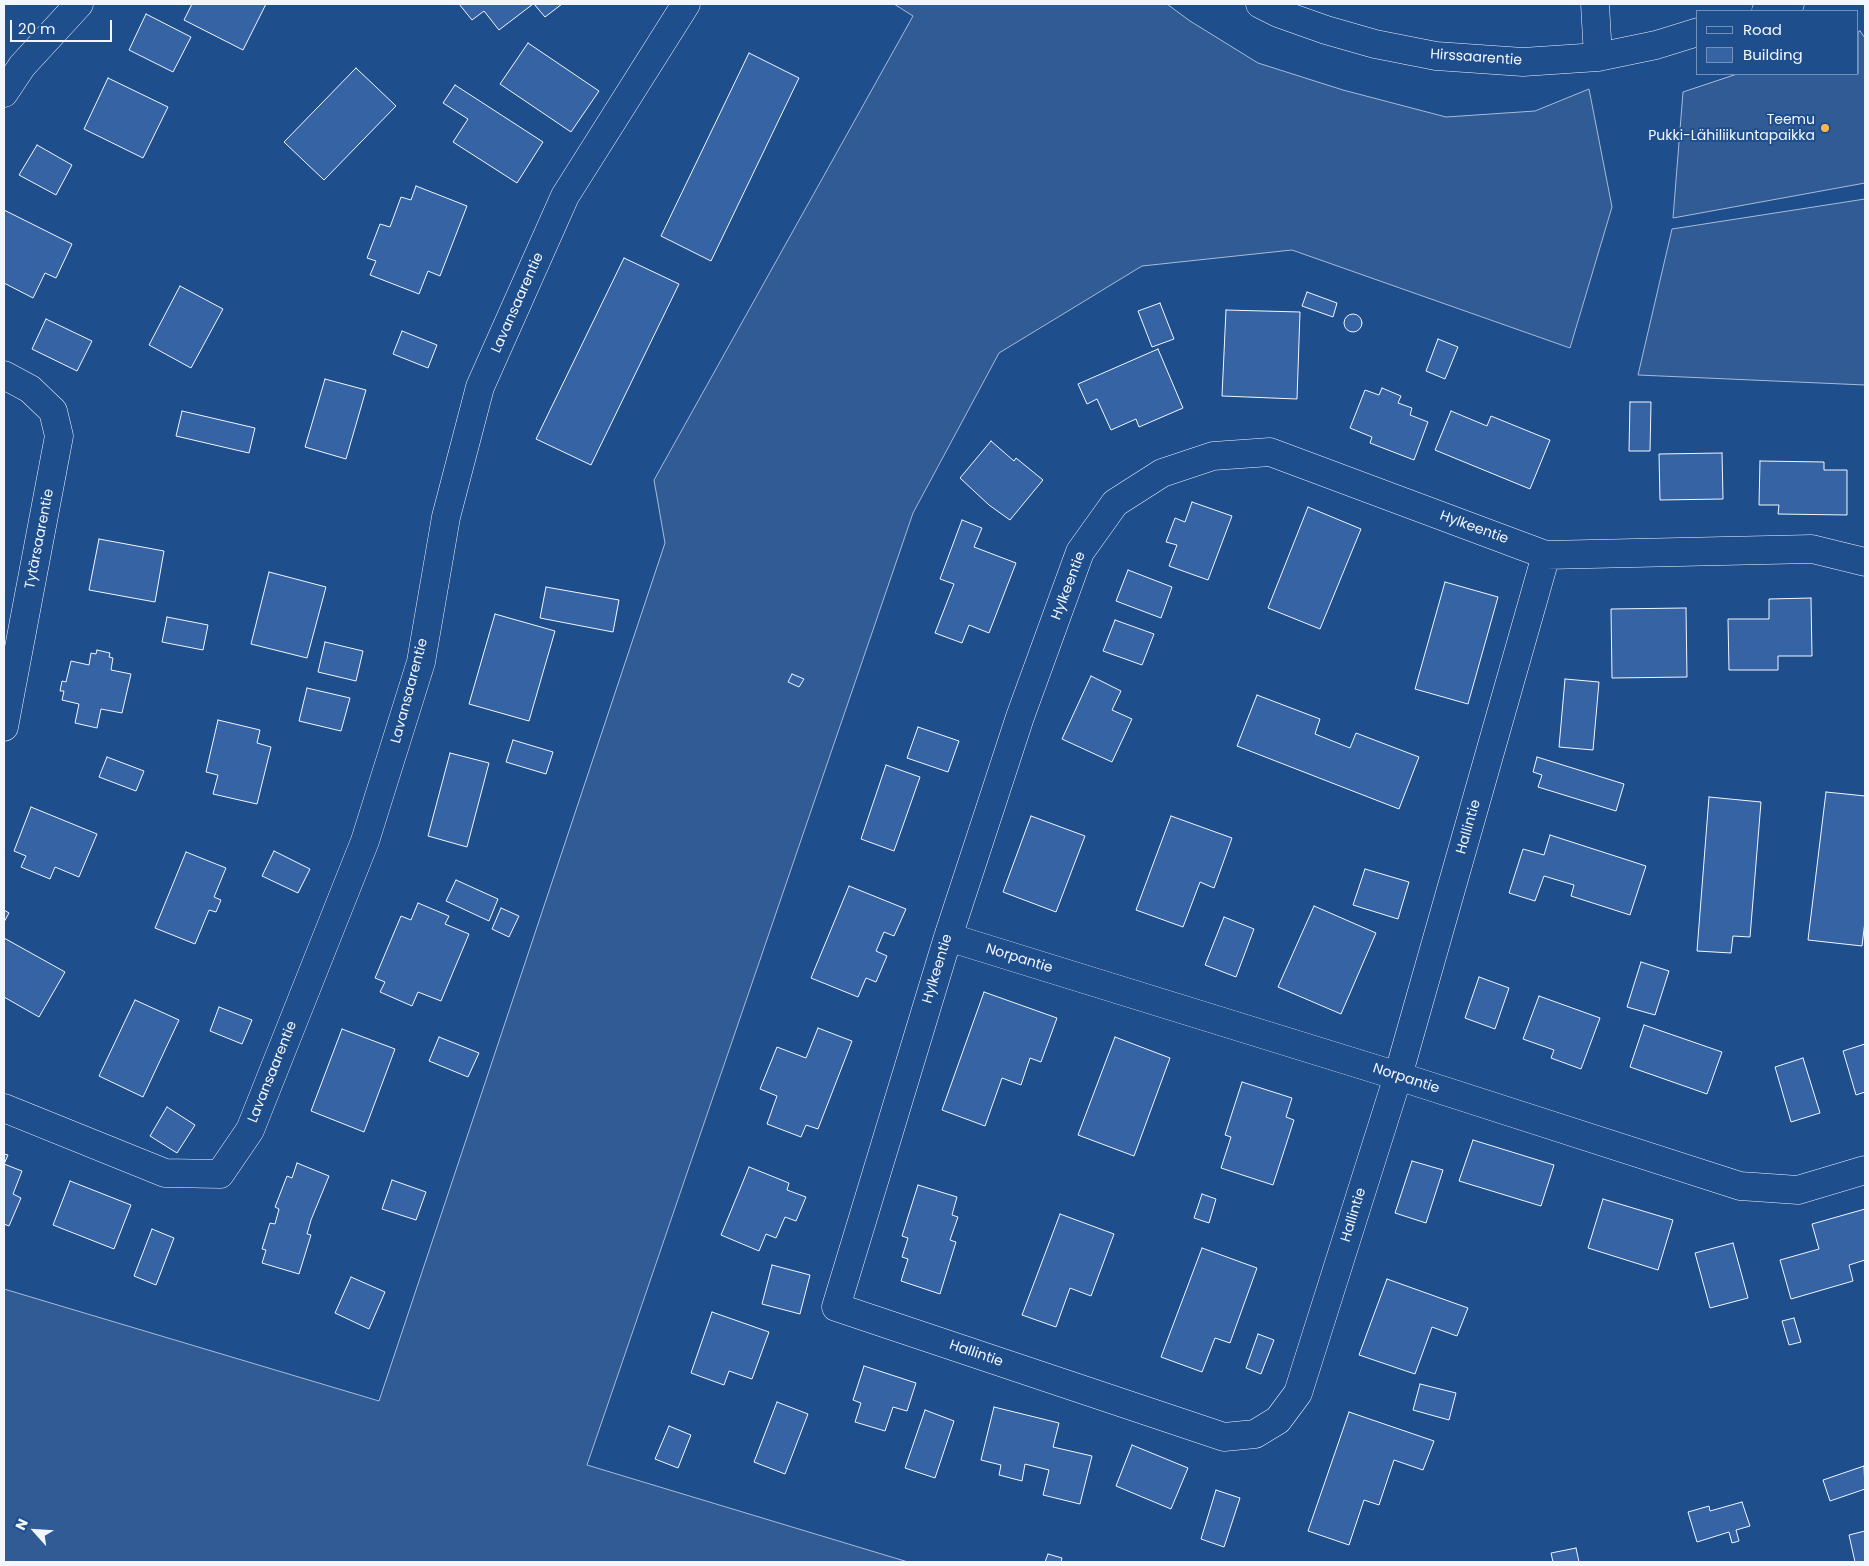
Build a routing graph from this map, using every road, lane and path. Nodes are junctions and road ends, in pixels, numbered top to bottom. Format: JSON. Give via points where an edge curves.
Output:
{"nodes":[{"id":1,"x":79,"y":4,"type":"edge"},
{"id":2,"x":686,"y":4,"type":"edge"},
{"id":3,"x":1260,"y":4,"type":"edge"},
{"id":4,"x":1595,"y":4,"type":"edge"},
{"id":5,"x":1790,"y":4,"type":"edge"},
{"id":6,"x":1769,"y":10,"type":"edge"},
{"id":7,"x":1696,"y":33,"type":"edge"},
{"id":8,"x":1598,"y":57,"type":"junction"},
{"id":9,"x":4,"y":93,"type":"edge"},
{"id":10,"x":4,"y":374,"type":"edge"},
{"id":11,"x":1546,"y":555,"type":"junction"},
{"id":12,"x":1865,"y":562,"type":"edge"},
{"id":13,"x":4,"y":728,"type":"edge"},
{"id":14,"x":948,"y":937,"type":"junction"},
{"id":15,"x":1398,"y":1076,"type":"junction"},
{"id":16,"x":4,"y":1108,"type":"edge"},
{"id":17,"x":1865,"y":1170,"type":"edge"},
{"id":18,"x":836,"y":1307,"type":"joint"}],
"edges":[{"from":1,"to":9,"type":"street","via":[[22,66]]},
{"from":2,"to":16,"type":"street","name":"Lavansaarentie","via":[[565,196],[480,388],[446,517],[421,662],[366,841],[250,1130],[220,1174],[165,1174]]},
{"from":3,"to":8,"type":"street","name":"Hirssaarentie","via":[[1326,30],[1436,56],[1523,62]]},
{"from":4,"to":8,"type":"street"},
{"from":5,"to":6,"type":"street"},
{"from":7,"to":8,"type":"street","name":"Hirssaarentie"},
{"from":10,"to":13,"type":"street","name":"Tytärsaarentie","via":[[30,389],[53,411],[59,436]]},
{"from":11,"to":12,"type":"street","name":"Hylkeentie","via":[[1812,549]]},
{"from":11,"to":14,"type":"street","name":"Hylkeentie","via":[[1270,452],[1213,456],[1154,478],[1115,503],[1080,552],[1020,718]]},
{"from":11,"to":15,"type":"street","name":"Hallintie"},
{"from":14,"to":15,"type":"street","name":"Norpantie"},
{"from":14,"to":18,"type":"street","name":"Hylkeentie"},
{"from":15,"to":17,"type":"street","name":"Norpantie","via":[[1740,1186],[1798,1190]]},
{"from":15,"to":18,"type":"street","name":"Hallintie","via":[[1298,1393],[1278,1420],[1255,1434],[1224,1437]]}]}
